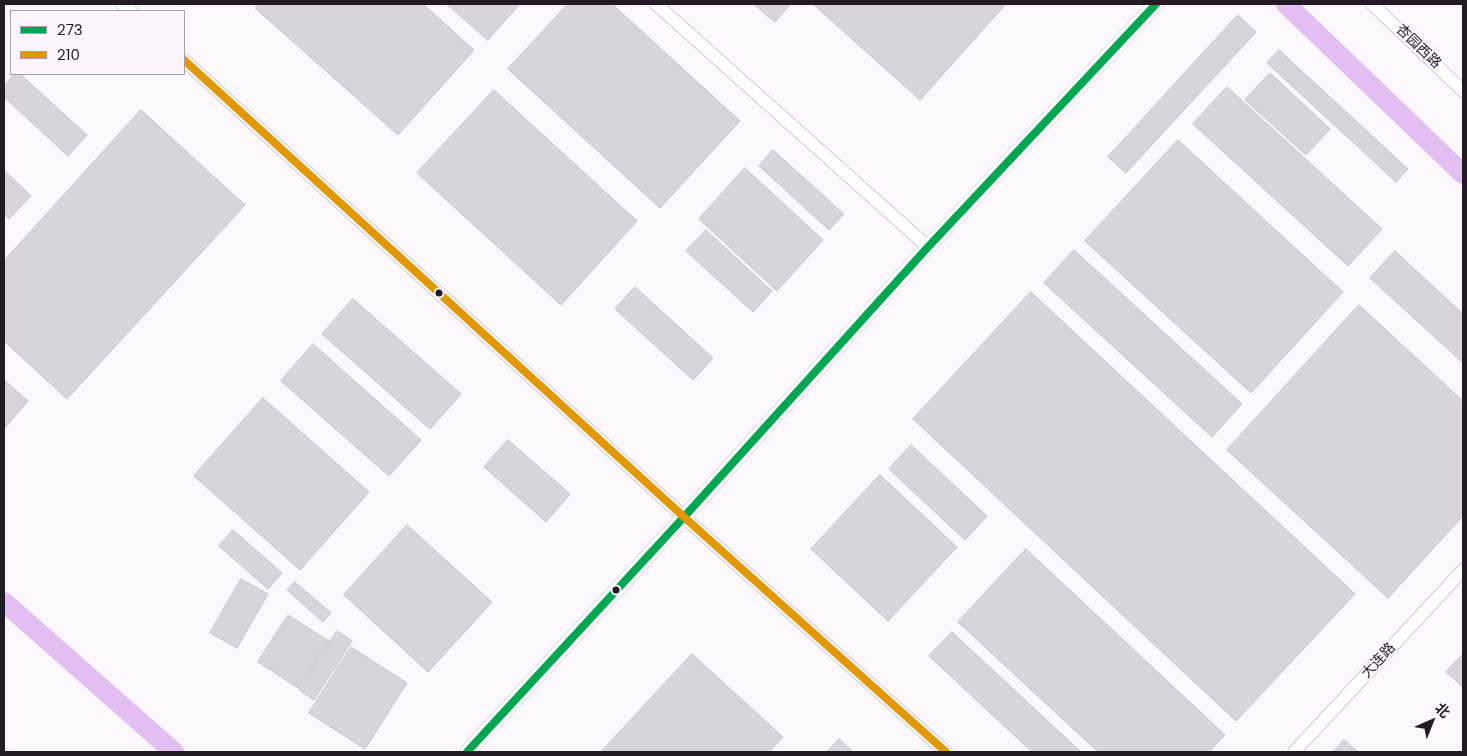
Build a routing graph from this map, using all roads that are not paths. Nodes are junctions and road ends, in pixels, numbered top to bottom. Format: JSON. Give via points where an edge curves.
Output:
{"nodes":[{"id":1,"x":656,"y":4,"type":"edge"},
{"id":2,"x":1156,"y":4,"type":"edge"},
{"id":3,"x":1372,"y":4,"type":"edge"},
{"id":4,"x":185,"y":61,"type":"edge"},
{"id":5,"x":1463,"y":91,"type":"edge"},
{"id":6,"x":928,"y":247,"type":"junction"},
{"id":7,"x":684,"y":517,"type":"junction"},
{"id":8,"x":1463,"y":570,"type":"edge"},
{"id":9,"x":467,"y":752,"type":"edge"},
{"id":10,"x":946,"y":752,"type":"edge"},
{"id":11,"x":1294,"y":752,"type":"edge"}],
"edges":[{"from":1,"to":6,"type":"street"},
{"from":2,"to":6,"type":"main road"},
{"from":3,"to":5,"type":"street","name":"杏园西路"},
{"from":4,"to":7,"type":"street"},
{"from":6,"to":7,"type":"main road"},
{"from":7,"to":9,"type":"main road"},
{"from":7,"to":10,"type":"street"},
{"from":8,"to":11,"type":"street","name":"大连路"}]}
